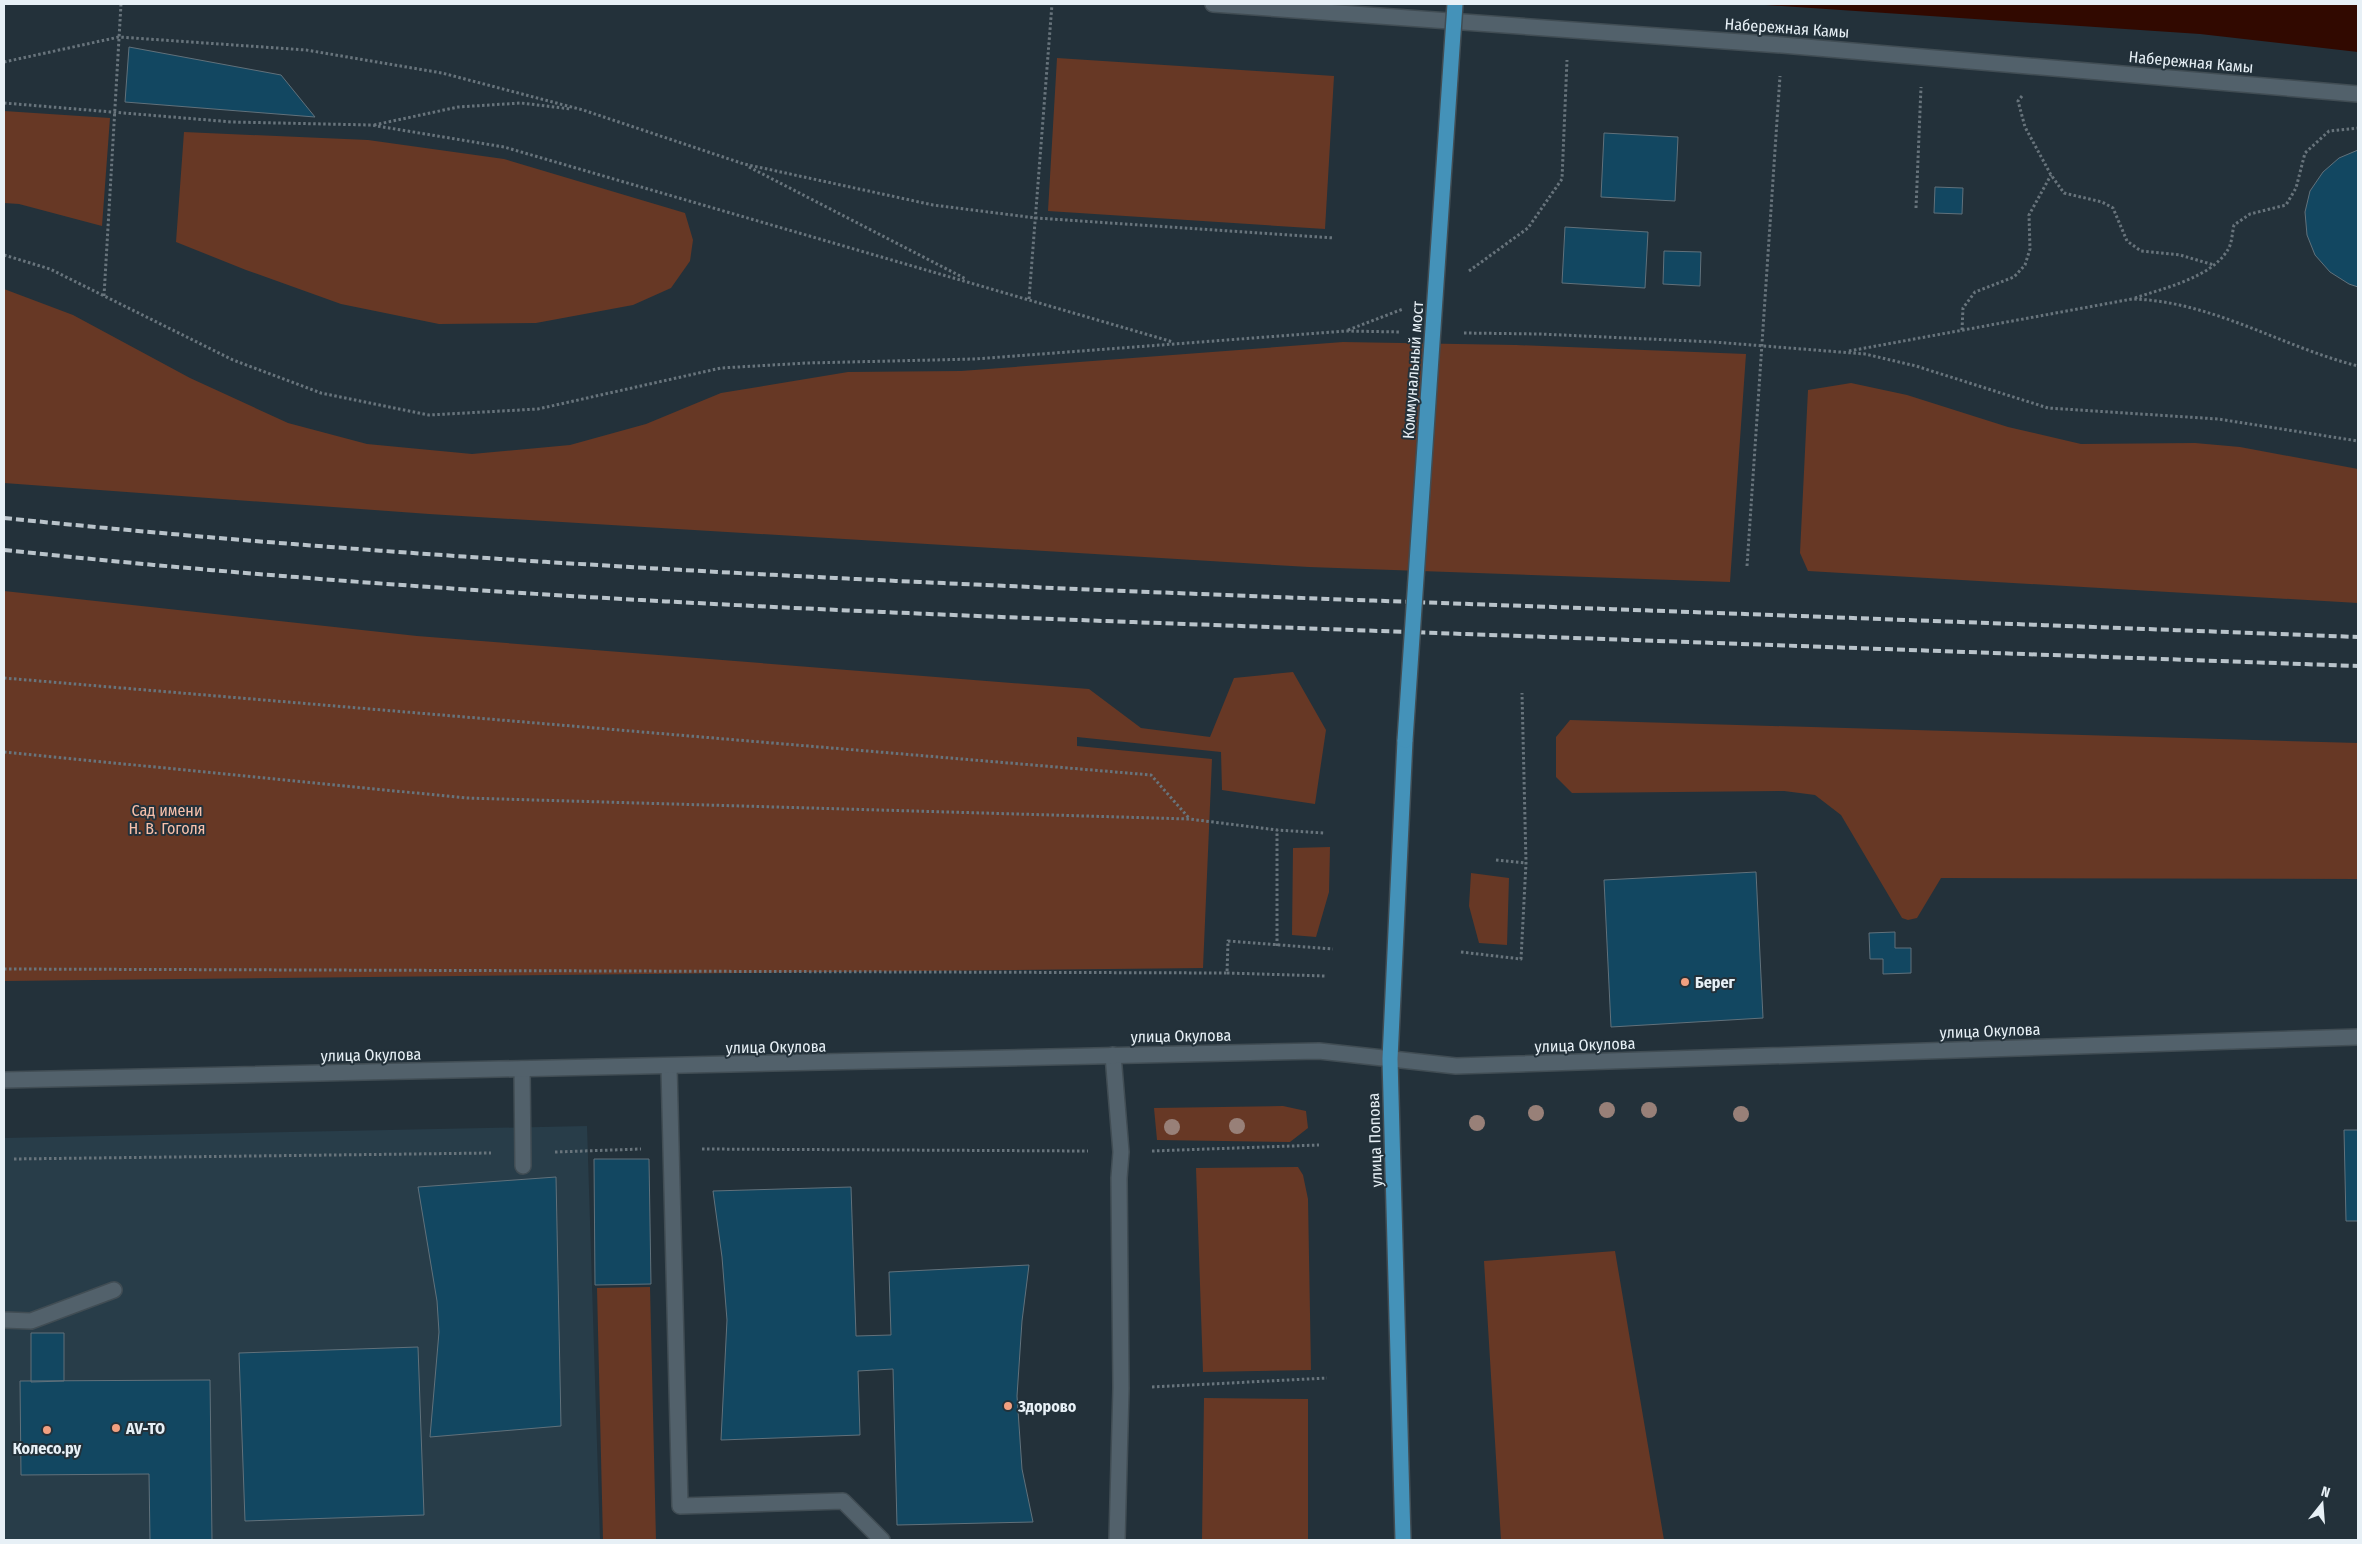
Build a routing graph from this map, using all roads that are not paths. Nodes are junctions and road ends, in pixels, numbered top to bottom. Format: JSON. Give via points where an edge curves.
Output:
{"nodes":[{"id":1,"x":1214,"y":4,"type":"edge"},
{"id":2,"x":1456,"y":4,"type":"edge"},
{"id":3,"x":2358,"y":94,"type":"edge"},
{"id":4,"x":1405,"y":740,"type":"joint"},
{"id":5,"x":2358,"y":1037,"type":"edge"},
{"id":6,"x":1113,"y":1055,"type":"junction"},
{"id":7,"x":1390,"y":1058,"type":"junction"},
{"id":8,"x":669,"y":1067,"type":"junction"},
{"id":9,"x":522,"y":1069,"type":"junction"},
{"id":10,"x":4,"y":1080,"type":"edge"},
{"id":11,"x":523,"y":1166,"type":"dead end"},
{"id":12,"x":114,"y":1290,"type":"dead end"},
{"id":13,"x":4,"y":1320,"type":"edge"},
{"id":14,"x":882,"y":1540,"type":"edge"},
{"id":15,"x":1117,"y":1540,"type":"edge"},
{"id":16,"x":1403,"y":1540,"type":"edge"}],
"edges":[{"from":1,"to":3,"type":"street","name":"Набережная Камы","via":[[1782,45]]},
{"from":2,"to":4,"type":"main road","name":"Коммунальный мост","bridge":true},
{"from":4,"to":7,"type":"main road","name":"улица Попова"},
{"from":5,"to":7,"type":"street","name":"улица Окулова","via":[[1456,1066]]},
{"from":6,"to":7,"type":"street","name":"улица Окулова","via":[[1320,1051]]},
{"from":6,"to":8,"type":"street","name":"улица Окулова"},
{"from":6,"to":15,"type":"street","via":[[1121,1152]]},
{"from":7,"to":16,"type":"main road","name":"улица Попова"},
{"from":8,"to":9,"type":"street","name":"улица Окулова"},
{"from":8,"to":14,"type":"street","via":[[680,1506],[843,1501]]},
{"from":9,"to":10,"type":"street","name":"улица Окулова"},
{"from":9,"to":11,"type":"street"},
{"from":12,"to":13,"type":"street","via":[[31,1321]]}]}
